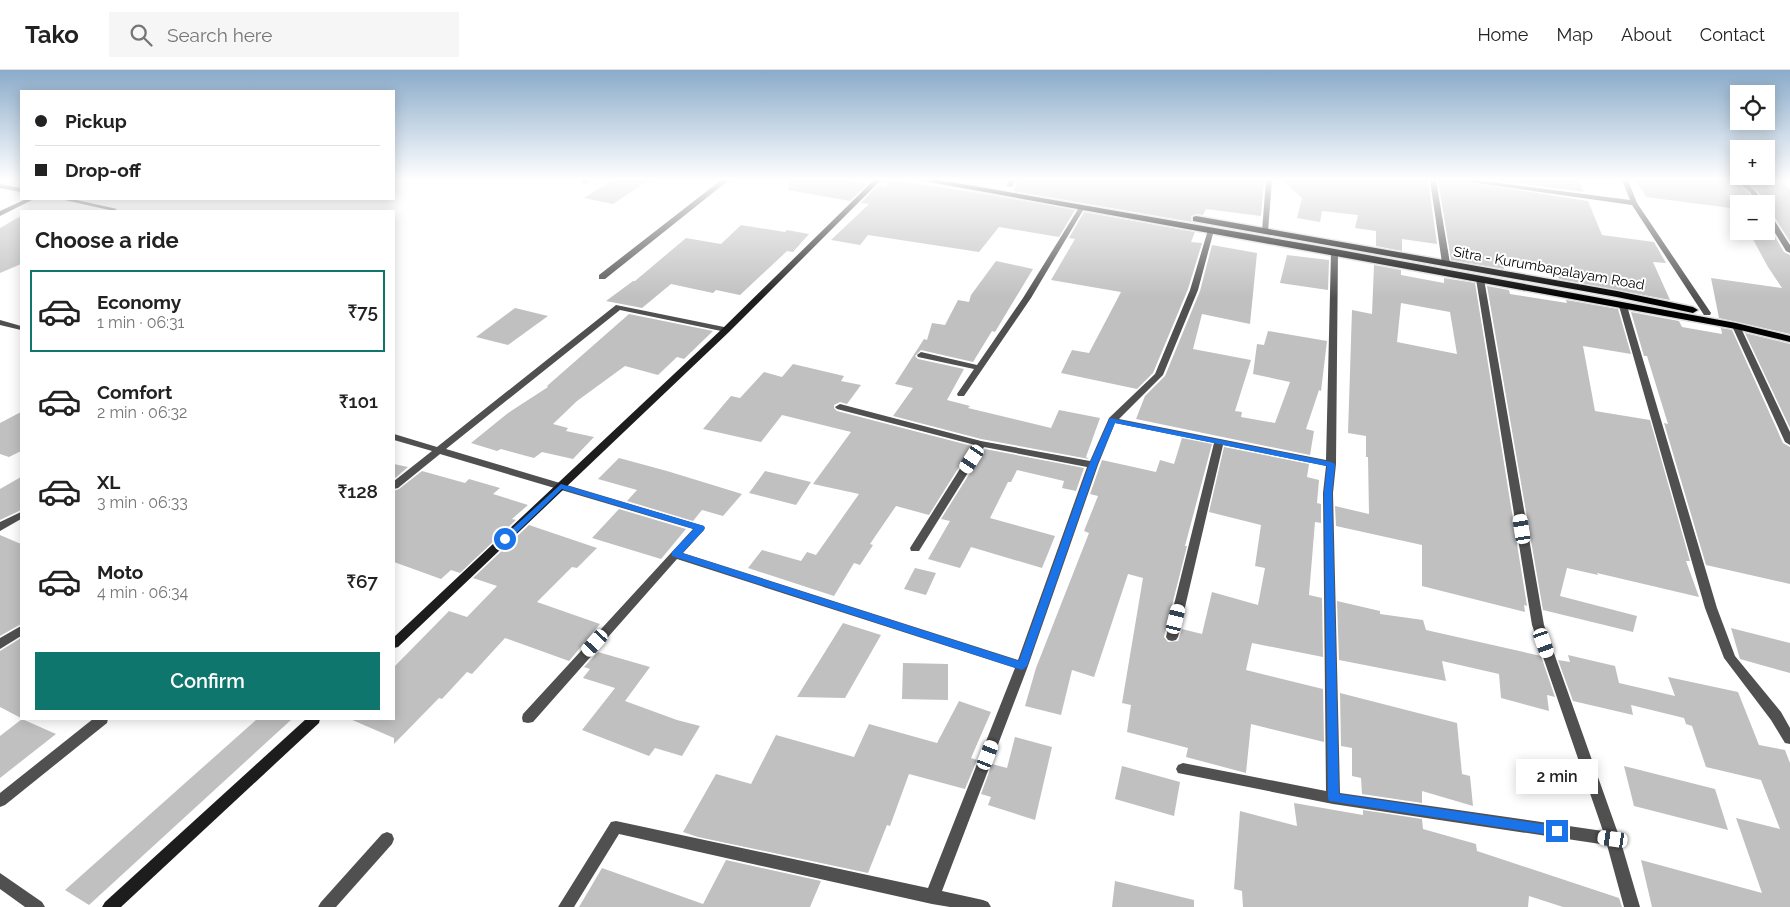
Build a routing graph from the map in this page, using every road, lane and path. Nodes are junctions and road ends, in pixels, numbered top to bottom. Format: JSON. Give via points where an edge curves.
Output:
{"nodes":[{"id":1,"x":676,"y":219,"type":"edge"},
{"id":2,"x":838,"y":219,"type":"edge"},
{"id":3,"x":1075,"y":219,"type":"edge"},
{"id":4,"x":1150,"y":219,"type":"edge"},
{"id":5,"x":1202,"y":219,"type":"edge"},
{"id":6,"x":1266,"y":219,"type":"edge"},
{"id":7,"x":1439,"y":219,"type":"edge"},
{"id":8,"x":1644,"y":219,"type":"edge"},
{"id":9,"x":1775,"y":227,"type":"edge"},
{"id":10,"x":1211,"y":230,"type":"junction"},
{"id":11,"x":1265,"y":231,"type":"junction"},
{"id":12,"x":1790,"y":251,"type":"edge"},
{"id":13,"x":1334,"y":252,"type":"junction"},
{"id":14,"x":1446,"y":263,"type":"junction"},
{"id":15,"x":602,"y":277,"type":"dead end"},
{"id":16,"x":1480,"y":279,"type":"junction"},
{"id":17,"x":1623,"y":306,"type":"junction"},
{"id":18,"x":1707,"y":313,"type":"junction"},
{"id":19,"x":0,"y":322,"type":"edge"},
{"id":20,"x":1736,"y":326,"type":"junction"},
{"id":21,"x":20,"y":328,"type":"edge"},
{"id":22,"x":726,"y":330,"type":"junction"},
{"id":23,"x":1790,"y":330,"type":"edge"},
{"id":24,"x":1790,"y":339,"type":"edge"},
{"id":25,"x":921,"y":355,"type":"dead end"},
{"id":26,"x":979,"y":368,"type":"junction"},
{"id":27,"x":961,"y":394,"type":"dead end"},
{"id":28,"x":840,"y":407,"type":"dead end"},
{"id":29,"x":1112,"y":420,"type":"junction"},
{"id":30,"x":395,"y":437,"type":"edge"},
{"id":31,"x":1219,"y":441,"type":"junction"},
{"id":32,"x":1790,"y":442,"type":"edge"},
{"id":33,"x":981,"y":444,"type":"junction"},
{"id":34,"x":438,"y":450,"type":"junction"},
{"id":35,"x":1331,"y":464,"type":"junction"},
{"id":36,"x":1093,"y":465,"type":"junction"},
{"id":37,"x":395,"y":485,"type":"edge"},
{"id":38,"x":561,"y":486,"type":"junction"},
{"id":39,"x":20,"y":516,"type":"edge"},
{"id":40,"x":0,"y":527,"type":"edge"},
{"id":41,"x":915,"y":548,"type":"dead end"},
{"id":42,"x":675,"y":554,"type":"junction"},
{"id":43,"x":20,"y":631,"type":"edge"},
{"id":44,"x":1172,"y":637,"type":"dead end"},
{"id":45,"x":395,"y":643,"type":"edge"},
{"id":46,"x":0,"y":644,"type":"edge"},
{"id":47,"x":1022,"y":666,"type":"junction"},
{"id":48,"x":528,"y":718,"type":"dead end"},
{"id":49,"x":101,"y":720,"type":"edge"},
{"id":50,"x":313,"y":720,"type":"edge"},
{"id":51,"x":1790,"y":739,"type":"edge"},
{"id":52,"x":1182,"y":769,"type":"dead end"},
{"id":53,"x":1333,"y":798,"type":"junction"},
{"id":54,"x":0,"y":801,"type":"edge"},
{"id":55,"x":1613,"y":839,"type":"junction"},
{"id":56,"x":387,"y":840,"type":"dead end"},
{"id":57,"x":0,"y":880,"type":"edge"},
{"id":58,"x":932,"y":897,"type":"junction"},
{"id":59,"x":37,"y":907,"type":"edge"},
{"id":60,"x":110,"y":907,"type":"edge"},
{"id":61,"x":326,"y":907,"type":"edge"},
{"id":62,"x":566,"y":907,"type":"edge"},
{"id":63,"x":983,"y":907,"type":"edge"},
{"id":64,"x":1632,"y":907,"type":"edge"}],
"edges":[{"from":1,"to":15,"type":"street"},
{"from":2,"to":22,"type":"street"},
{"from":3,"to":26,"type":"street","via":[[1027,298]]},
{"from":4,"to":10,"type":"main road"},
{"from":5,"to":11,"type":"main road","name":"Sitra - Kurumbapalayam Road"},
{"from":6,"to":11,"type":"street"},
{"from":7,"to":14,"type":"street"},
{"from":8,"to":18,"type":"street"},
{"from":9,"to":12,"type":"street"},
{"from":10,"to":13,"type":"main road"},
{"from":10,"to":29,"type":"street","via":[[1194,290],[1159,376]]},
{"from":11,"to":14,"type":"main road","name":"Sitra - Kurumbapalayam Road"},
{"from":13,"to":16,"type":"main road"},
{"from":13,"to":35,"type":"street"},
{"from":14,"to":18,"type":"main road","name":"Sitra - Kurumbapalayam Road"},
{"from":16,"to":17,"type":"main road"},
{"from":16,"to":55,"type":"street","via":[[1538,625]]},
{"from":17,"to":20,"type":"main road"},
{"from":17,"to":51,"type":"street","via":[[1712,608],[1730,658]]},
{"from":18,"to":23,"type":"main road","name":"Sitra - Kurumbapalayam Road"},
{"from":19,"to":21,"type":"street"},
{"from":20,"to":24,"type":"main road"},
{"from":20,"to":32,"type":"street"},
{"from":22,"to":34,"type":"street","via":[[619,308]]},
{"from":22,"to":38,"type":"street"},
{"from":25,"to":26,"type":"street"},
{"from":26,"to":27,"type":"street"},
{"from":28,"to":33,"type":"street"},
{"from":29,"to":31,"type":"street"},
{"from":29,"to":36,"type":"street"},
{"from":30,"to":34,"type":"street"},
{"from":31,"to":35,"type":"street"},
{"from":31,"to":44,"type":"street"},
{"from":33,"to":36,"type":"street"},
{"from":33,"to":41,"type":"street"},
{"from":34,"to":37,"type":"street"},
{"from":34,"to":38,"type":"street"},
{"from":35,"to":53,"type":"street","via":[[1328,493]]},
{"from":36,"to":47,"type":"street"},
{"from":38,"to":42,"type":"street","via":[[700,528]]},
{"from":38,"to":45,"type":"street"},
{"from":39,"to":40,"type":"street"},
{"from":42,"to":47,"type":"street"},
{"from":42,"to":48,"type":"street"},
{"from":43,"to":46,"type":"street"},
{"from":47,"to":58,"type":"street"},
{"from":49,"to":54,"type":"street"},
{"from":50,"to":60,"type":"street"},
{"from":52,"to":53,"type":"street"},
{"from":53,"to":55,"type":"street"},
{"from":55,"to":64,"type":"street"},
{"from":56,"to":61,"type":"street"},
{"from":57,"to":59,"type":"street"},
{"from":58,"to":62,"type":"street","via":[[616,827]]},
{"from":58,"to":63,"type":"street"}]}
